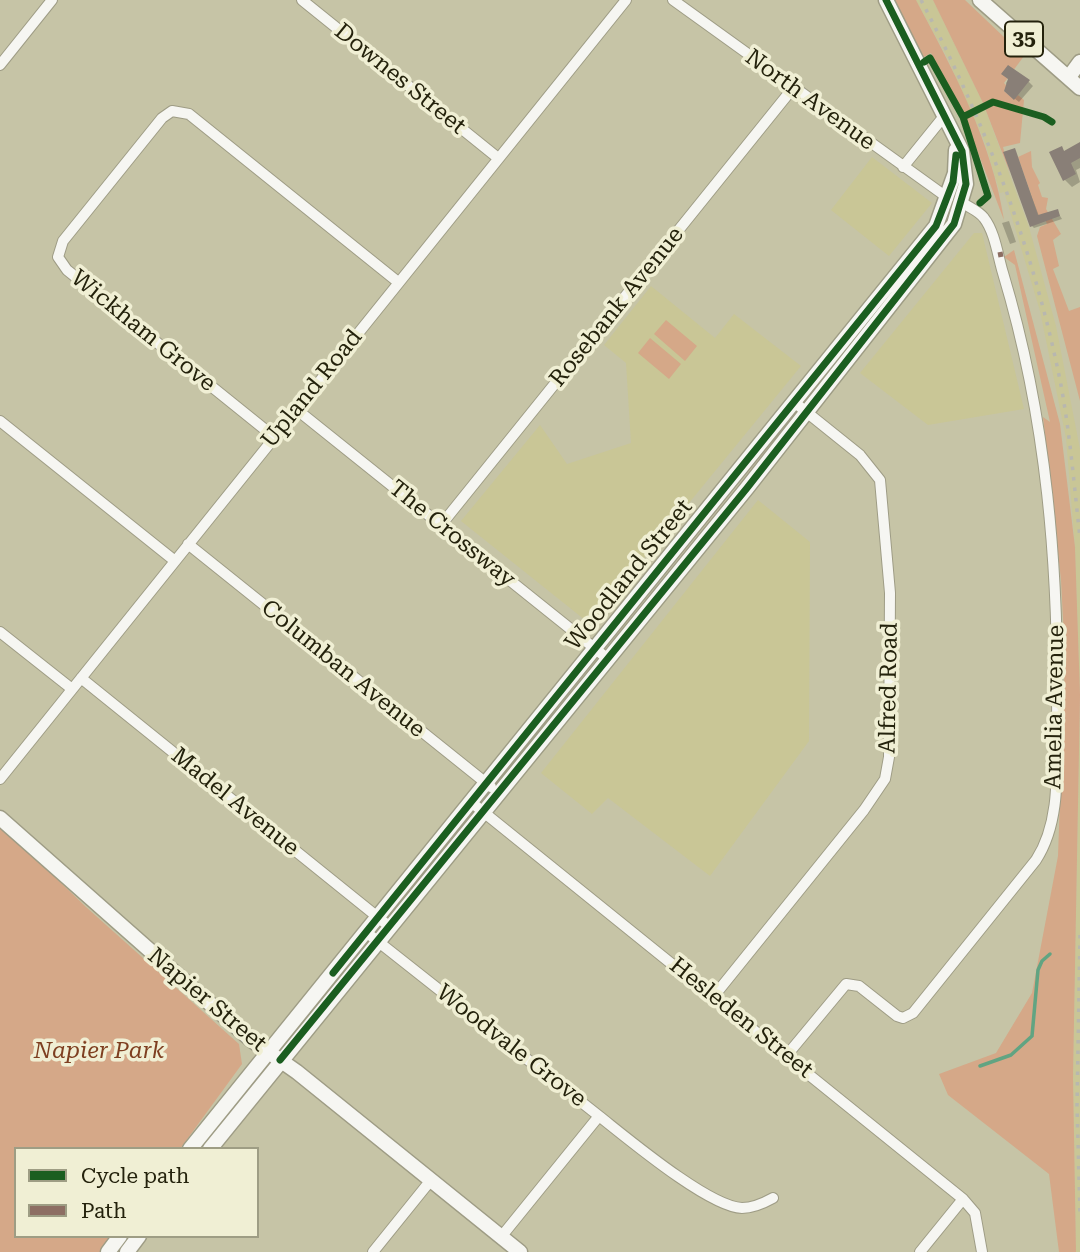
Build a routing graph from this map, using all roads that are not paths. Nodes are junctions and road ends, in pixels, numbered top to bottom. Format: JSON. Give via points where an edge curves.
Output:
{"nodes":[{"id":1,"x":52,"y":0,"type":"edge"},
{"id":2,"x":302,"y":0,"type":"edge"},
{"id":3,"x":626,"y":0,"type":"edge"},
{"id":4,"x":673,"y":0,"type":"edge"},
{"id":5,"x":886,"y":0,"type":"edge"},
{"id":6,"x":980,"y":0,"type":"edge"},
{"id":7,"x":1080,"y":62,"type":"edge"},
{"id":8,"x":0,"y":65,"type":"edge"},
{"id":9,"x":1069,"y":77,"type":"junction"},
{"id":10,"x":793,"y":88,"type":"junction"},
{"id":11,"x":1080,"y":88,"type":"edge"},
{"id":12,"x":947,"y":121,"type":"junction"},
{"id":13,"x":498,"y":158,"type":"junction"},
{"id":14,"x":903,"y":167,"type":"junction"},
{"id":15,"x":948,"y":198,"type":"junction"},
{"id":16,"x":963,"y":204,"type":"junction"},
{"id":17,"x":398,"y":282,"type":"junction"},
{"id":18,"x":800,"y":407,"type":"junction"},
{"id":19,"x":296,"y":409,"type":"junction"},
{"id":20,"x":0,"y":421,"type":"edge"},
{"id":21,"x":273,"y":436,"type":"junction"},
{"id":22,"x":440,"y":525,"type":"junction"},
{"id":23,"x":188,"y":544,"type":"junction"},
{"id":24,"x":175,"y":561,"type":"junction"},
{"id":25,"x":0,"y":632,"type":"edge"},
{"id":26,"x":594,"y":649,"type":"junction"},
{"id":27,"x":608,"y":659,"type":"junction"},
{"id":28,"x":81,"y":678,"type":"junction"},
{"id":29,"x":72,"y":689,"type":"junction"},
{"id":30,"x":0,"y":779,"type":"edge"},
{"id":31,"x":486,"y":783,"type":"junction"},
{"id":32,"x":499,"y":793,"type":"junction"},
{"id":33,"x":471,"y":802,"type":"junction"},
{"id":34,"x":483,"y":811,"type":"junction"},
{"id":35,"x":0,"y":818,"type":"edge"},
{"id":36,"x":384,"y":922,"type":"junction"},
{"id":37,"x":372,"y":937,"type":"junction"},
{"id":38,"x":714,"y":996,"type":"junction"},
{"id":39,"x":787,"y":1055,"type":"junction"},
{"id":40,"x":274,"y":1056,"type":"junction"},
{"id":41,"x":599,"y":1116,"type":"junction"},
{"id":42,"x":192,"y":1147,"type":"edge"},
{"id":43,"x":211,"y":1147,"type":"edge"},
{"id":44,"x":431,"y":1180,"type":"junction"},
{"id":45,"x":773,"y":1198,"type":"dead end"},
{"id":46,"x":963,"y":1199,"type":"junction"},
{"id":47,"x":502,"y":1237,"type":"junction"},
{"id":48,"x":373,"y":1252,"type":"edge"},
{"id":49,"x":520,"y":1252,"type":"edge"},
{"id":50,"x":920,"y":1252,"type":"edge"},
{"id":51,"x":982,"y":1252,"type":"edge"}],
"edges":[{"from":1,"to":8,"type":"street"},
{"from":2,"to":13,"type":"street","name":"Downes Street"},
{"from":3,"to":13,"type":"street","name":"Upland Road"},
{"from":4,"to":10,"type":"street","name":"North Avenue"},
{"from":5,"to":12,"type":"main road"},
{"from":6,"to":9,"type":"main road","number":"35"},
{"from":7,"to":9,"type":"main road"},
{"from":9,"to":11,"type":"main road","number":"35"},
{"from":10,"to":14,"type":"street","name":"North Avenue"},
{"from":10,"to":22,"type":"street","name":"Rosebank Avenue"},
{"from":12,"to":14,"type":"street"},
{"from":12,"to":15,"type":"main road","name":"Woodland Street","via":[[957,164]]},
{"from":12,"to":16,"type":"main road","via":[[965,163]]},
{"from":13,"to":17,"type":"street","name":"Upland Road"},
{"from":14,"to":15,"type":"street","name":"North Avenue"},
{"from":15,"to":16,"type":"main road"},
{"from":15,"to":18,"type":"main road","name":"Woodland Street","via":[[936,226]]},
{"from":16,"to":18,"type":"main road","name":"Woodland Street","via":[[949,233]]},
{"from":16,"to":39,"type":"street","name":"Amelia Avenue","via":[[987,222],[1014,308],[1049,500],[1058,663],[1049,836],[1036,860],[913,1013],[897,1016],[859,986],[846,984]]},
{"from":17,"to":19,"type":"street","name":"Upland Road"},
{"from":17,"to":21,"type":"street","name":"Wickham Grove","via":[[189,114],[172,111],[162,118],[64,241],[58,257],[67,270]]},
{"from":18,"to":26,"type":"main road","name":"Woodland Street"},
{"from":18,"to":27,"type":"main road","name":"Woodland Street"},
{"from":18,"to":38,"type":"street","name":"Alfred Road","via":[[869,463],[882,486],[890,593],[887,770],[864,810]]},
{"from":19,"to":21,"type":"street","name":"Upland Road"},
{"from":19,"to":22,"type":"street","name":"The Crossway"},
{"from":20,"to":24,"type":"street"},
{"from":21,"to":23,"type":"street","name":"Upland Road"},
{"from":22,"to":26,"type":"street","name":"The Crossway"},
{"from":23,"to":24,"type":"street","name":"Upland Road"},
{"from":23,"to":31,"type":"street","name":"Columban Avenue"},
{"from":24,"to":28,"type":"street","name":"Upland Road"},
{"from":25,"to":29,"type":"street"},
{"from":26,"to":27,"type":"street","name":"The Crossway"},
{"from":26,"to":31,"type":"main road","name":"Woodland Street"},
{"from":27,"to":32,"type":"main road","name":"Woodland Street"},
{"from":28,"to":29,"type":"street","name":"Upland Road"},
{"from":28,"to":36,"type":"street","name":"Madel Avenue"},
{"from":29,"to":30,"type":"street","name":"Upland Road"},
{"from":31,"to":32,"type":"street","name":"Columban Avenue"},
{"from":31,"to":33,"type":"main road","name":"Woodland Street"},
{"from":32,"to":34,"type":"main road","name":"Woodland Street"},
{"from":33,"to":34,"type":"street","name":"Hesleden Street"},
{"from":33,"to":36,"type":"main road","name":"Woodland Street"},
{"from":34,"to":36,"type":"main road","name":"Woodland Street"},
{"from":34,"to":38,"type":"street","name":"Hesleden Street"},
{"from":35,"to":40,"type":"main road","name":"Napier Street"},
{"from":36,"to":37,"type":"main road","name":"Woodland Street"},
{"from":37,"to":40,"type":"main road","name":"Woodland Street"},
{"from":37,"to":41,"type":"street","name":"Woodvale Grove"},
{"from":38,"to":39,"type":"street","name":"Hesleden Street"},
{"from":39,"to":46,"type":"street","name":"Hesleden Street"},
{"from":40,"to":42,"type":"main road","name":"Woodland Street"},
{"from":40,"to":43,"type":"main road","name":"Woodland Street"},
{"from":40,"to":44,"type":"main road","name":"Napier Street"},
{"from":41,"to":45,"type":"street","via":[[667,1167],[732,1206],[750,1207]]},
{"from":41,"to":47,"type":"street","name":"Woodvale Grove"},
{"from":44,"to":47,"type":"main road","name":"Napier Street"},
{"from":44,"to":48,"type":"street"},
{"from":46,"to":50,"type":"street"},
{"from":46,"to":51,"type":"street","name":"Hesleden Street","via":[[975,1213]]},
{"from":47,"to":49,"type":"main road","name":"Napier Street"}]}
